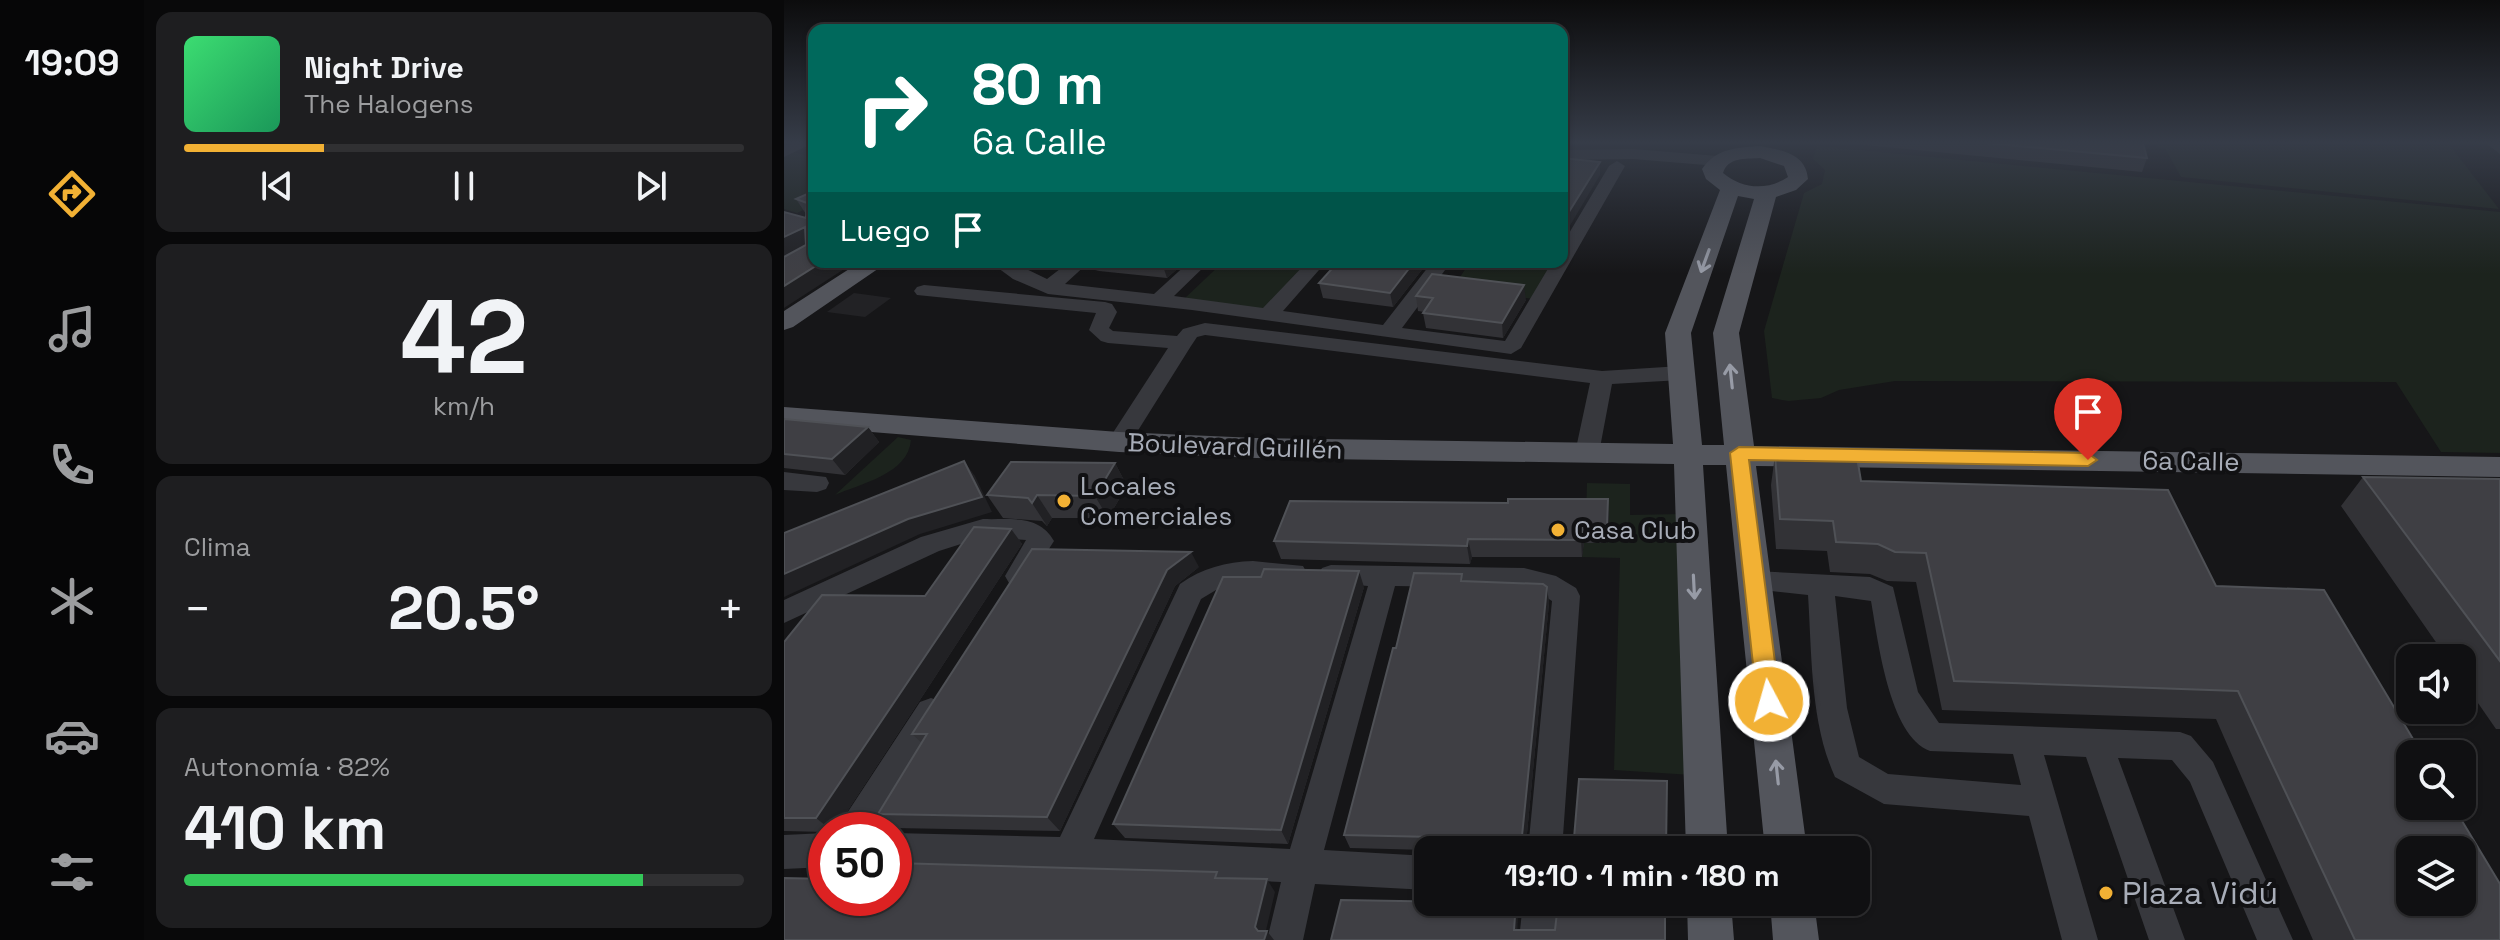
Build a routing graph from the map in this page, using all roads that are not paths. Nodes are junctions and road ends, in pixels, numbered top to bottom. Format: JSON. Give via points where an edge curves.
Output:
{"nodes":[{"id":1,"x":1605,"y":187,"type":"edge"},
{"id":2,"x":1717,"y":187,"type":"edge"},
{"id":3,"x":1754,"y":187,"type":"edge"},
{"id":4,"x":1785,"y":187,"type":"edge"},
{"id":5,"x":1767,"y":192,"type":"junction"},
{"id":6,"x":1568,"y":249,"type":"edge"},
{"id":7,"x":867,"y":268,"type":"edge"},
{"id":8,"x":1007,"y":268,"type":"edge"},
{"id":9,"x":1073,"y":268,"type":"edge"},
{"id":10,"x":1194,"y":268,"type":"edge"},
{"id":11,"x":1311,"y":268,"type":"edge"},
{"id":12,"x":1437,"y":268,"type":"edge"},
{"id":13,"x":1557,"y":268,"type":"edge"},
{"id":14,"x":1048,"y":288,"type":"junction"},
{"id":15,"x":924,"y":291,"type":"dead end"},
{"id":16,"x":1160,"y":299,"type":"junction"},
{"id":17,"x":1268,"y":315,"type":"junction"},
{"id":18,"x":784,"y":322,"type":"edge"},
{"id":19,"x":1388,"y":333,"type":"junction"},
{"id":20,"x":1182,"y":343,"type":"junction"},
{"id":21,"x":1681,"y":373,"type":"junction"},
{"id":22,"x":1602,"y":378,"type":"junction"},
{"id":23,"x":784,"y":416,"type":"edge"},
{"id":24,"x":1119,"y":442,"type":"junction"},
{"id":25,"x":1587,"y":453,"type":"junction"},
{"id":26,"x":1688,"y":453,"type":"junction"},
{"id":27,"x":1739,"y":453,"type":"junction"},
{"id":28,"x":2500,"y":467,"type":"edge"},
{"id":29,"x":784,"y":481,"type":"edge"},
{"id":30,"x":817,"y":483,"type":"dead end"},
{"id":31,"x":1384,"y":577,"type":"junction"},
{"id":32,"x":1755,"y":581,"type":"junction"},
{"id":33,"x":1820,"y":583,"type":"junction"},
{"id":34,"x":1007,"y":593,"type":"edge"},
{"id":35,"x":789,"y":614,"type":"edge"},
{"id":36,"x":947,"y":685,"type":"edge"},
{"id":37,"x":2025,"y":742,"type":"junction"},
{"id":38,"x":2097,"y":742,"type":"junction"},
{"id":39,"x":2042,"y":802,"type":"junction"},
{"id":40,"x":865,"y":812,"type":"edge"},
{"id":41,"x":1546,"y":836,"type":"edge"},
{"id":42,"x":1706,"y":836,"type":"edge"},
{"id":43,"x":1784,"y":836,"type":"edge"},
{"id":44,"x":912,"y":850,"type":"edge"},
{"id":45,"x":808,"y":851,"type":"edge"},
{"id":46,"x":784,"y":852,"type":"edge"},
{"id":47,"x":1070,"y":854,"type":"junction"},
{"id":48,"x":1302,"y":867,"type":"junction"},
{"id":49,"x":1414,"y":872,"type":"edge"},
{"id":50,"x":1540,"y":916,"type":"edge"},
{"id":51,"x":1710,"y":916,"type":"edge"},
{"id":52,"x":1793,"y":916,"type":"edge"},
{"id":53,"x":1285,"y":940,"type":"edge"},
{"id":54,"x":1537,"y":940,"type":"edge"},
{"id":55,"x":1711,"y":940,"type":"edge"},
{"id":56,"x":1796,"y":940,"type":"edge"},
{"id":57,"x":2080,"y":940,"type":"edge"},
{"id":58,"x":2167,"y":940,"type":"edge"},
{"id":59,"x":2275,"y":940,"type":"edge"}],
"edges":[{"from":1,"to":6,"type":"street"},
{"from":2,"to":21,"type":"main road","one_way":true,"via":[[1678,333]]},
{"from":3,"to":5,"type":"main road"},
{"from":4,"to":5,"type":"main road"},
{"from":27,"to":5,"type":"main road","one_way":true,"via":[[1726,333]]},
{"from":7,"to":18,"type":"main road"},
{"from":8,"to":14,"type":"street"},
{"from":9,"to":14,"type":"street"},
{"from":10,"to":16,"type":"street"},
{"from":11,"to":17,"type":"street"},
{"from":12,"to":19,"type":"street"},
{"from":13,"to":19,"type":"street","via":[[1511,348]]},
{"from":14,"to":16,"type":"street"},
{"from":15,"to":20,"type":"street","via":[[1105,308],[1099,330],[1108,337]]},
{"from":16,"to":17,"type":"street"},
{"from":17,"to":19,"type":"street"},
{"from":20,"to":22,"type":"street","via":[[1190,333],[1205,329]]},
{"from":20,"to":24,"type":"street"},
{"from":21,"to":22,"type":"street"},
{"from":21,"to":26,"type":"main road"},
{"from":22,"to":25,"type":"street"},
{"from":23,"to":24,"type":"main road","name":"Boulevard Guillén"},
{"from":24,"to":25,"type":"main road","name":"Boulevard Guillén"},
{"from":25,"to":26,"type":"main road","name":"Boulevard Guillén"},
{"from":26,"to":27,"type":"main road","name":"6a Calle"},
{"from":26,"to":42,"type":"main road","one_way":true},
{"from":27,"to":28,"type":"main road","name":"6a Calle"},
{"from":27,"to":32,"type":"main road"},
{"from":29,"to":30,"type":"street"},
{"from":31,"to":41,"type":"street","via":[[1524,578],[1546,583],[1566,596]]},
{"from":31,"to":47,"type":"street","via":[[1242,571],[1196,586]]},
{"from":31,"to":48,"type":"street"},
{"from":32,"to":33,"type":"street"},
{"from":43,"to":32,"type":"main road","one_way":true},
{"from":33,"to":37,"type":"street","via":[[1870,588],[1883,595],[1904,695],[1930,737]]},
{"from":33,"to":39,"type":"street","via":[[1832,708],[1846,767],[1884,789]]},
{"from":34,"to":35,"type":"street","via":[[1041,541],[1033,531],[983,528],[930,544]]},
{"from":36,"to":40,"type":"street"},
{"from":37,"to":38,"type":"street"},
{"from":37,"to":39,"type":"street"},
{"from":38,"to":58,"type":"street"},
{"from":38,"to":59,"type":"street","via":[[2180,746],[2202,772]]},
{"from":39,"to":57,"type":"street"},
{"from":44,"to":47,"type":"street"},
{"from":45,"to":46,"type":"street"},
{"from":47,"to":48,"type":"street"},
{"from":48,"to":49,"type":"street"},
{"from":48,"to":53,"type":"street"},
{"from":50,"to":54,"type":"street"},
{"from":51,"to":55,"type":"main road"},
{"from":52,"to":56,"type":"main road"}]}
